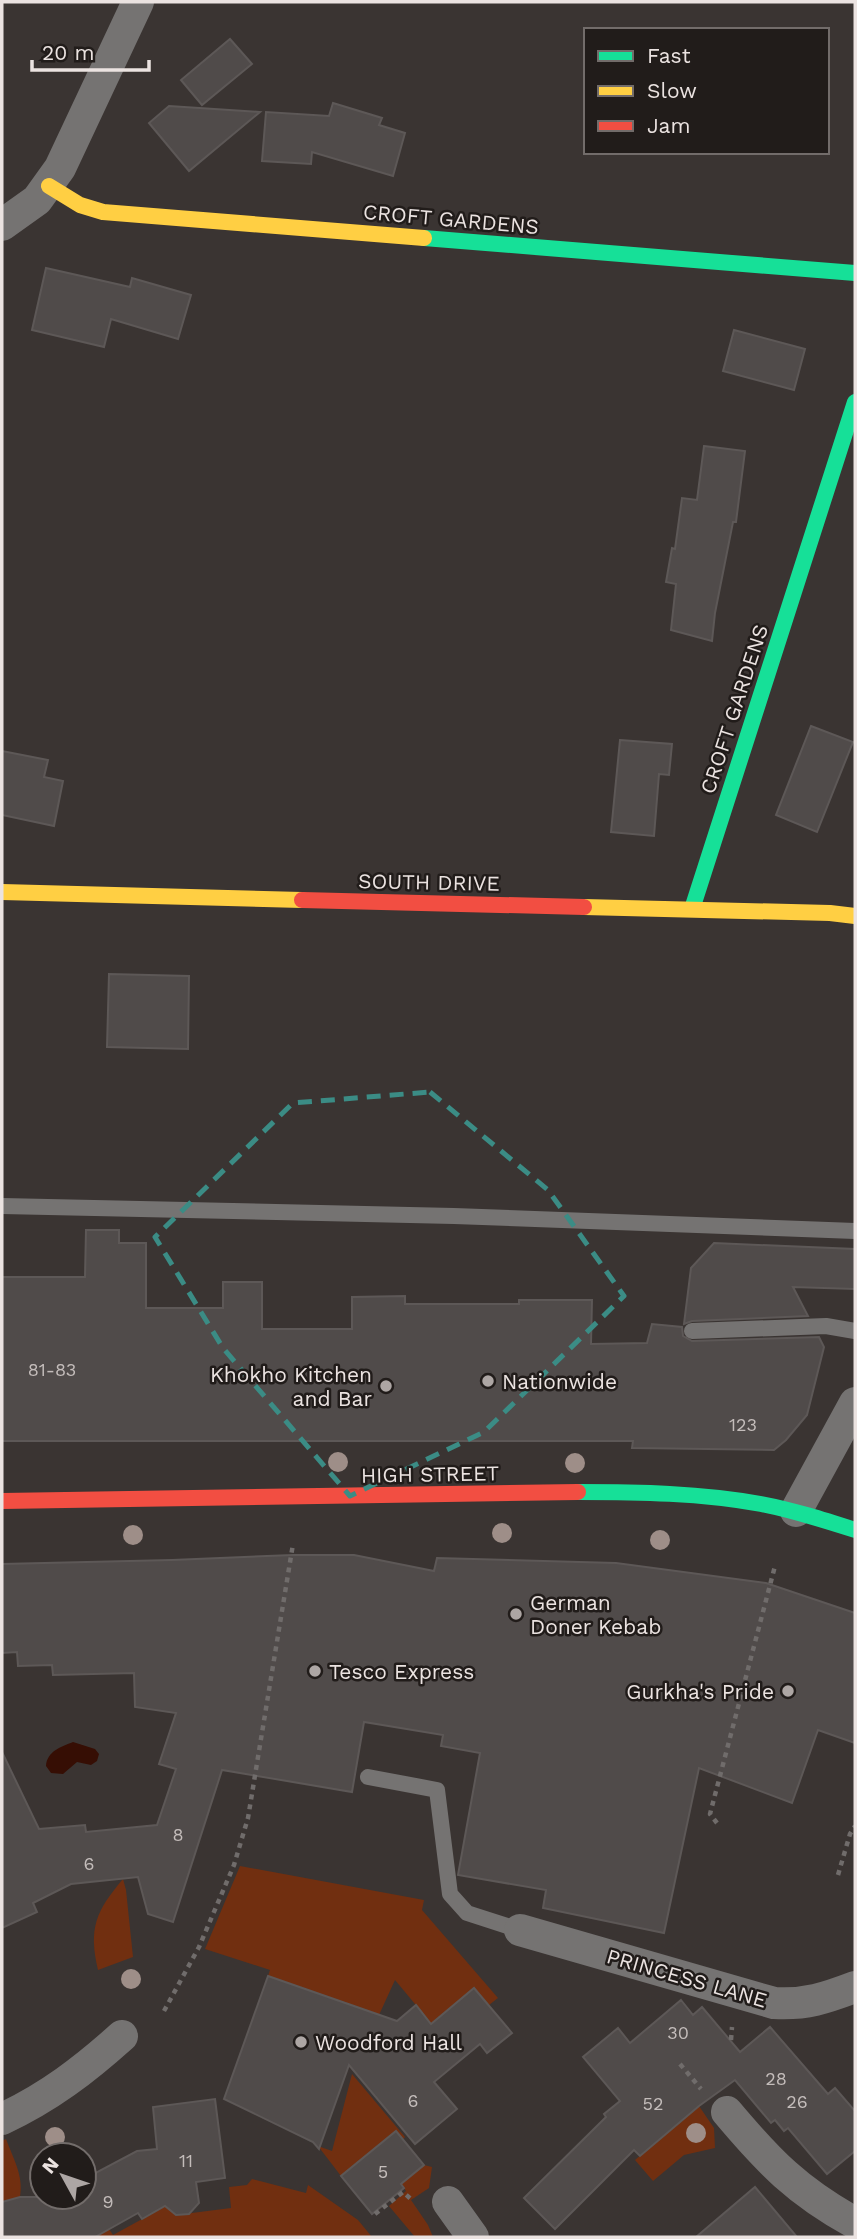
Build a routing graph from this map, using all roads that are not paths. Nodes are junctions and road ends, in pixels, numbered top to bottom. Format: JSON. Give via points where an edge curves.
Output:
{"nodes":[{"id":1,"x":138,"y":2,"type":"edge"},
{"id":2,"x":49,"y":186,"type":"junction"},
{"id":3,"x":2,"y":225,"type":"edge"},
{"id":4,"x":855,"y":273,"type":"edge"},
{"id":5,"x":855,"y":402,"type":"edge"},
{"id":6,"x":2,"y":892,"type":"edge"},
{"id":7,"x":692,"y":909,"type":"junction"},
{"id":8,"x":855,"y":916,"type":"edge"},
{"id":9,"x":2,"y":1206,"type":"edge"},
{"id":10,"x":855,"y":1231,"type":"edge"},
{"id":11,"x":692,"y":1331,"type":"dead end"},
{"id":12,"x":855,"y":1331,"type":"edge"},
{"id":13,"x":855,"y":1403,"type":"edge"},
{"id":14,"x":2,"y":1502,"type":"edge"},
{"id":15,"x":796,"y":1511,"type":"junction"},
{"id":16,"x":855,"y":1530,"type":"edge"},
{"id":17,"x":368,"y":1777,"type":"dead end"},
{"id":18,"x":520,"y":1930,"type":"joint"},
{"id":19,"x":855,"y":1987,"type":"edge"},
{"id":20,"x":122,"y":2036,"type":"dead end"},
{"id":21,"x":727,"y":2112,"type":"dead end"},
{"id":22,"x":2,"y":2119,"type":"edge"},
{"id":23,"x":432,"y":2202,"type":"road end"},
{"id":24,"x":855,"y":2223,"type":"edge"},
{"id":25,"x":473,"y":2237,"type":"edge"}],
"edges":[{"from":1,"to":2,"type":"street"},
{"from":2,"to":3,"type":"street"},
{"from":2,"to":4,"type":"street","name":"CROFT GARDENS","via":[[80,205],[103,212]]},
{"from":5,"to":7,"type":"street","name":"CROFT GARDENS"},
{"from":6,"to":7,"type":"street","name":"SOUTH DRIVE"},
{"from":7,"to":8,"type":"street","name":"SOUTH DRIVE"},
{"from":9,"to":10,"type":"lane"},
{"from":11,"to":12,"type":"lane","via":[[826,1326]]},
{"from":13,"to":15,"type":"street"},
{"from":14,"to":15,"type":"street","name":"HIGH STREET","via":[[607,1492],[760,1503]]},
{"from":15,"to":16,"type":"street","name":"HIGH STREET"},
{"from":17,"to":18,"type":"lane","via":[[437,1790],[450,1894],[467,1913]]},
{"from":18,"to":19,"type":"street","name":"PRINCESS LANE","via":[[774,2003],[821,2000]]},
{"from":20,"to":22,"type":"street","via":[[61,2087]]},
{"from":21,"to":24,"type":"street","via":[[794,2184]]},
{"from":23,"to":25,"type":"street"}]}
